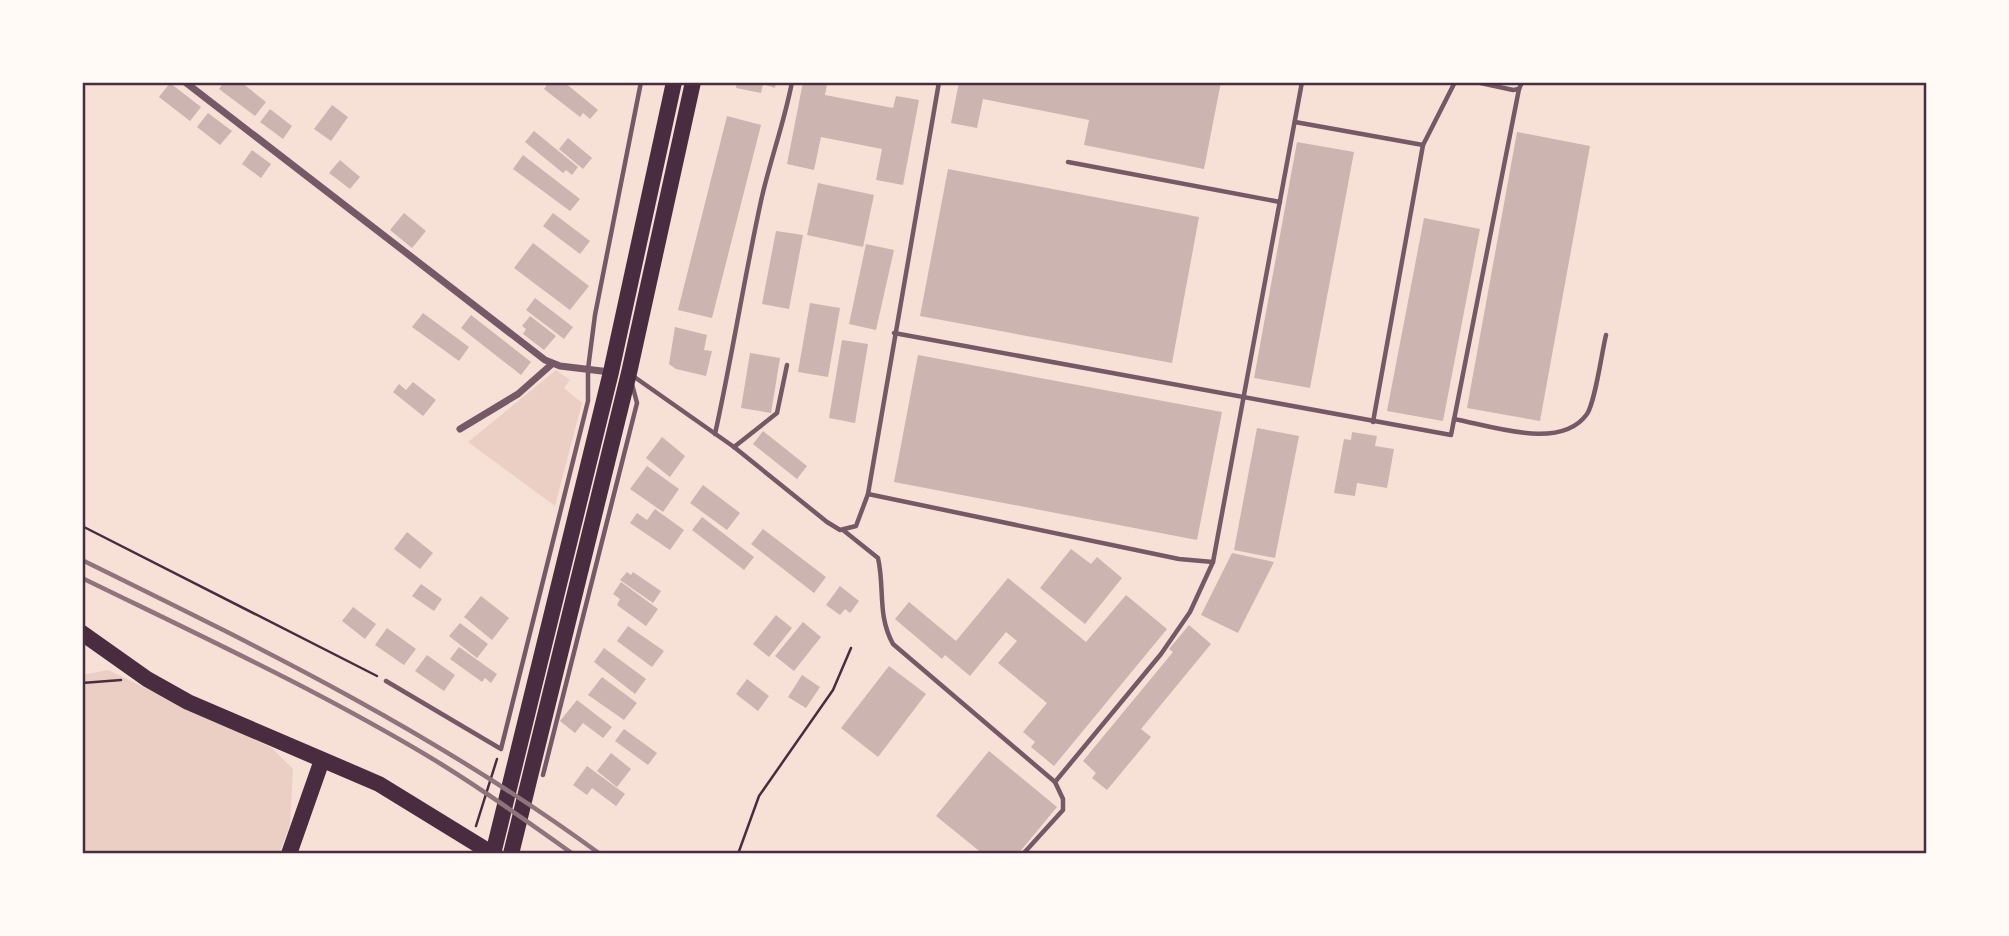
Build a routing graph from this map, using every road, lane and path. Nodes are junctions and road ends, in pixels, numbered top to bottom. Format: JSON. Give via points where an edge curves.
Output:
{"nodes":[{"id":1,"x":185,"y":82,"type":"edge"},
{"id":2,"x":641,"y":82,"type":"edge"},
{"id":3,"x":674,"y":82,"type":"edge"},
{"id":4,"x":693,"y":82,"type":"edge"},
{"id":5,"x":792,"y":82,"type":"edge"},
{"id":6,"x":939,"y":82,"type":"edge"},
{"id":7,"x":1302,"y":82,"type":"edge"},
{"id":8,"x":1455,"y":82,"type":"edge"},
{"id":9,"x":1476,"y":82,"type":"edge"},
{"id":10,"x":1522,"y":82,"type":"edge"},
{"id":11,"x":1519,"y":89,"type":"junction"},
{"id":12,"x":1294,"y":122,"type":"junction"},
{"id":13,"x":1423,"y":145,"type":"junction"},
{"id":14,"x":1068,"y":162,"type":"dead end"},
{"id":15,"x":1280,"y":202,"type":"junction"},
{"id":16,"x":894,"y":333,"type":"junction"},
{"id":17,"x":1606,"y":335,"type":"dead end"},
{"id":18,"x":552,"y":364,"type":"junction"},
{"id":19,"x":787,"y":365,"type":"dead end"},
{"id":20,"x":588,"y":369,"type":"junction"},
{"id":21,"x":611,"y":372,"type":"junction"},
{"id":22,"x":629,"y":373,"type":"junction"},
{"id":23,"x":1244,"y":399,"type":"junction"},
{"id":24,"x":1454,"y":419,"type":"junction"},
{"id":25,"x":1373,"y":422,"type":"junction"},
{"id":26,"x":460,"y":429,"type":"dead end"},
{"id":27,"x":715,"y":434,"type":"junction"},
{"id":28,"x":734,"y":447,"type":"junction"},
{"id":29,"x":868,"y":494,"type":"junction"},
{"id":30,"x":82,"y":526,"type":"edge"},
{"id":31,"x":842,"y":530,"type":"junction"},
{"id":32,"x":1213,"y":562,"type":"junction"},
{"id":33,"x":82,"y":633,"type":"edge"},
{"id":34,"x":850,"y":648,"type":"dead end"},
{"id":35,"x":147,"y":679,"type":"junction"},
{"id":36,"x":386,"y":681,"type":"joint"},
{"id":37,"x":82,"y":683,"type":"edge"},
{"id":38,"x":500,"y":749,"type":"junction"},
{"id":39,"x":322,"y":760,"type":"junction"},
{"id":40,"x":543,"y":775,"type":"dead end"},
{"id":41,"x":1055,"y":782,"type":"junction"},
{"id":42,"x":468,"y":835,"type":"junction"},
{"id":43,"x":289,"y":854,"type":"edge"},
{"id":44,"x":493,"y":854,"type":"edge"},
{"id":45,"x":510,"y":854,"type":"edge"},
{"id":46,"x":738,"y":854,"type":"edge"},
{"id":47,"x":1023,"y":854,"type":"edge"}],
"edges":[{"from":1,"to":18,"type":"street"},
{"from":2,"to":20,"type":"lane","via":[[594,315]]},
{"from":3,"to":21,"type":"main road"},
{"from":4,"to":22,"type":"main road"},
{"from":5,"to":27,"type":"lane","via":[[784,129],[761,201]]},
{"from":6,"to":16,"type":"lane"},
{"from":7,"to":12,"type":"lane"},
{"from":8,"to":13,"type":"lane"},
{"from":9,"to":11,"type":"lane"},
{"from":10,"to":11,"type":"lane"},
{"from":11,"to":24,"type":"lane"},
{"from":12,"to":13,"type":"lane"},
{"from":12,"to":15,"type":"lane"},
{"from":13,"to":25,"type":"lane"},
{"from":14,"to":15,"type":"lane"},
{"from":15,"to":23,"type":"lane"},
{"from":16,"to":23,"type":"lane"},
{"from":16,"to":29,"type":"lane"},
{"from":17,"to":24,"type":"lane","via":[[1589,413],[1574,426],[1557,435],[1541,435]]},
{"from":18,"to":20,"type":"street"},
{"from":18,"to":26,"type":"street","via":[[518,394]]},
{"from":19,"to":28,"type":"lane","via":[[777,413]]},
{"from":20,"to":21,"type":"street"},
{"from":20,"to":38,"type":"lane","via":[[588,401]]},
{"from":21,"to":44,"type":"main road"},
{"from":22,"to":27,"type":"lane"},
{"from":22,"to":40,"type":"lane","via":[[638,403]]},
{"from":22,"to":45,"type":"main road"},
{"from":23,"to":25,"type":"lane"},
{"from":23,"to":32,"type":"lane"},
{"from":24,"to":25,"type":"lane","via":[[1451,435]]},
{"from":27,"to":28,"type":"lane"},
{"from":28,"to":31,"type":"lane"},
{"from":29,"to":31,"type":"lane","via":[[856,526]]},
{"from":29,"to":32,"type":"lane","via":[[1179,559]]},
{"from":30,"to":36,"type":"path"},
{"from":31,"to":41,"type":"lane","via":[[878,558],[880,610],[893,644]]},
{"from":32,"to":41,"type":"lane","via":[[1190,612],[1161,654]]},
{"from":33,"to":35,"type":"main road"},
{"from":34,"to":46,"type":"path","via":[[833,690],[760,796]]},
{"from":35,"to":37,"type":"path"},
{"from":35,"to":39,"type":"main road","via":[[234,724]]},
{"from":36,"to":38,"type":"lane"},
{"from":38,"to":42,"type":"path"},
{"from":39,"to":42,"type":"main road","via":[[404,797]]},
{"from":39,"to":43,"type":"main road"},
{"from":41,"to":47,"type":"lane","via":[[1063,810]]},
{"from":42,"to":44,"type":"main road"}]}
